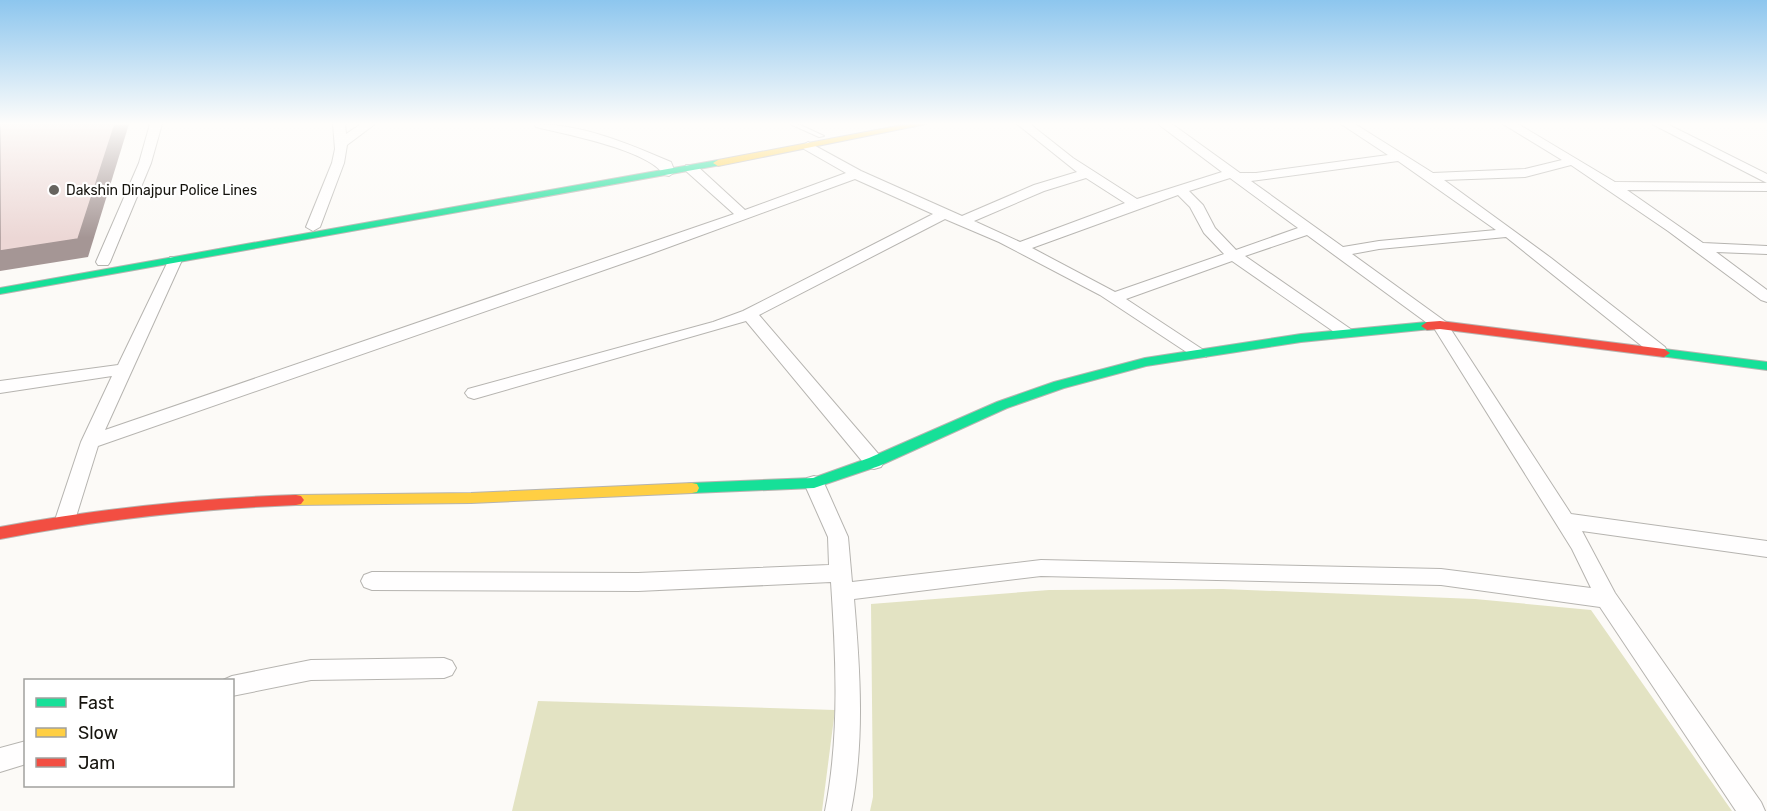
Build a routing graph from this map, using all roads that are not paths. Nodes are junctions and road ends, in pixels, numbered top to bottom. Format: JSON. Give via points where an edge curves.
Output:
{"nodes":[{"id":1,"x":145,"y":162,"type":"edge"},
{"id":2,"x":338,"y":162,"type":"edge"},
{"id":3,"x":655,"y":162,"type":"edge"},
{"id":4,"x":701,"y":162,"type":"edge"},
{"id":5,"x":724,"y":162,"type":"edge"},
{"id":6,"x":835,"y":162,"type":"edge"},
{"id":7,"x":1073,"y":162,"type":"edge"},
{"id":8,"x":1217,"y":162,"type":"edge"},
{"id":9,"x":1366,"y":162,"type":"edge"},
{"id":10,"x":1409,"y":162,"type":"edge"},
{"id":11,"x":1570,"y":162,"type":"edge"},
{"id":12,"x":1574,"y":162,"type":"edge"},
{"id":13,"x":1733,"y":162,"type":"edge"},
{"id":14,"x":691,"y":168,"type":"junction"},
{"id":15,"x":668,"y":169,"type":"junction"},
{"id":16,"x":1088,"y":173,"type":"junction"},
{"id":17,"x":856,"y":174,"type":"junction"},
{"id":18,"x":1236,"y":175,"type":"junction"},
{"id":19,"x":1432,"y":177,"type":"junction"},
{"id":20,"x":1767,"y":179,"type":"edge"},
{"id":21,"x":1613,"y":186,"type":"junction"},
{"id":22,"x":1767,"y":187,"type":"edge"},
{"id":23,"x":1180,"y":189,"type":"junction"},
{"id":24,"x":1135,"y":204,"type":"junction"},
{"id":25,"x":742,"y":214,"type":"junction"},
{"id":26,"x":944,"y":214,"type":"junction"},
{"id":27,"x":962,"y":221,"type":"junction"},
{"id":28,"x":313,"y":227,"type":"junction"},
{"id":29,"x":1309,"y":229,"type":"junction"},
{"id":30,"x":1506,"y":232,"type":"junction"},
{"id":31,"x":1020,"y":247,"type":"junction"},
{"id":32,"x":1701,"y":247,"type":"junction"},
{"id":33,"x":1767,"y":250,"type":"edge"},
{"id":34,"x":1341,"y":252,"type":"junction"},
{"id":35,"x":1232,"y":254,"type":"junction"},
{"id":36,"x":175,"y":260,"type":"junction"},
{"id":37,"x":103,"y":262,"type":"junction"},
{"id":38,"x":0,"y":281,"type":"edge"},
{"id":39,"x":0,"y":291,"type":"edge"},
{"id":40,"x":1767,"y":297,"type":"edge"},
{"id":41,"x":1113,"y":298,"type":"junction"},
{"id":42,"x":749,"y":314,"type":"junction"},
{"id":43,"x":1440,"y":325,"type":"junction"},
{"id":44,"x":1346,"y":333,"type":"junction"},
{"id":45,"x":1659,"y":351,"type":"junction"},
{"id":46,"x":1200,"y":353,"type":"junction"},
{"id":47,"x":1767,"y":366,"type":"edge"},
{"id":48,"x":124,"y":369,"type":"junction"},
{"id":49,"x":0,"y":387,"type":"edge"},
{"id":50,"x":474,"y":393,"type":"dead end"},
{"id":51,"x":90,"y":442,"type":"junction"},
{"id":52,"x":874,"y":462,"type":"junction"},
{"id":53,"x":814,"y":483,"type":"junction"},
{"id":54,"x":66,"y":520,"type":"junction"},
{"id":55,"x":1565,"y":521,"type":"junction"},
{"id":56,"x":0,"y":533,"type":"edge"},
{"id":57,"x":1767,"y":549,"type":"edge"},
{"id":58,"x":372,"y":581,"type":"dead end"},
{"id":59,"x":842,"y":584,"type":"junction"},
{"id":60,"x":1607,"y":599,"type":"junction"},
{"id":61,"x":444,"y":668,"type":"dead end"},
{"id":62,"x":234,"y":686,"type":"edge"},
{"id":63,"x":24,"y":753,"type":"edge"},
{"id":64,"x":0,"y":760,"type":"edge"},
{"id":65,"x":838,"y":811,"type":"edge"},
{"id":66,"x":1752,"y":811,"type":"edge"}],
"edges":[{"from":1,"to":37,"type":"street"},
{"from":2,"to":28,"type":"street"},
{"from":3,"to":15,"type":"street"},
{"from":4,"to":15,"type":"main road"},
{"from":5,"to":14,"type":"main road"},
{"from":6,"to":17,"type":"street"},
{"from":7,"to":16,"type":"street"},
{"from":8,"to":18,"type":"street"},
{"from":9,"to":18,"type":"street","via":[[1256,177]]},
{"from":10,"to":19,"type":"street"},
{"from":11,"to":19,"type":"street","via":[[1525,173]]},
{"from":12,"to":21,"type":"street"},
{"from":13,"to":20,"type":"street"},
{"from":14,"to":15,"type":"main road"},
{"from":14,"to":25,"type":"street"},
{"from":15,"to":28,"type":"main road"},
{"from":15,"to":36,"type":"main road"},
{"from":16,"to":24,"type":"street"},
{"from":16,"to":27,"type":"street","via":[[1038,188]]},
{"from":17,"to":25,"type":"street"},
{"from":17,"to":26,"type":"street"},
{"from":18,"to":23,"type":"street"},
{"from":18,"to":29,"type":"street"},
{"from":19,"to":30,"type":"street"},
{"from":21,"to":22,"type":"street"},
{"from":21,"to":32,"type":"street"},
{"from":23,"to":24,"type":"street"},
{"from":23,"to":35,"type":"street","via":[[1196,206],[1214,237]]},
{"from":24,"to":31,"type":"street"},
{"from":25,"to":51,"type":"street"},
{"from":26,"to":27,"type":"street"},
{"from":26,"to":42,"type":"street"},
{"from":27,"to":31,"type":"street"},
{"from":28,"to":37,"type":"main road"},
{"from":29,"to":34,"type":"street"},
{"from":29,"to":35,"type":"street"},
{"from":30,"to":34,"type":"street"},
{"from":30,"to":45,"type":"street"},
{"from":31,"to":41,"type":"street"},
{"from":32,"to":33,"type":"street"},
{"from":32,"to":40,"type":"street"},
{"from":34,"to":43,"type":"street"},
{"from":35,"to":41,"type":"street"},
{"from":35,"to":44,"type":"street"},
{"from":36,"to":39,"type":"main road"},
{"from":36,"to":48,"type":"street"},
{"from":37,"to":38,"type":"main road"},
{"from":41,"to":46,"type":"street"},
{"from":42,"to":50,"type":"street"},
{"from":42,"to":52,"type":"street"},
{"from":43,"to":44,"type":"main road"},
{"from":43,"to":45,"type":"main road"},
{"from":43,"to":55,"type":"street"},
{"from":44,"to":46,"type":"main road"},
{"from":45,"to":47,"type":"main road"},
{"from":46,"to":52,"type":"main road","via":[[1145,362],[1059,385],[1002,405]]},
{"from":48,"to":49,"type":"street"},
{"from":48,"to":51,"type":"street"},
{"from":51,"to":54,"type":"street"},
{"from":52,"to":53,"type":"main road"},
{"from":53,"to":54,"type":"main road","via":[[471,498],[243,501]]},
{"from":53,"to":59,"type":"street","via":[[838,537]]},
{"from":54,"to":56,"type":"main road"},
{"from":55,"to":57,"type":"street"},
{"from":55,"to":60,"type":"street"},
{"from":58,"to":59,"type":"street"},
{"from":59,"to":60,"type":"street","via":[[848,591],[1041,568],[1441,577]]},
{"from":59,"to":65,"type":"street","via":[[849,678]]},
{"from":60,"to":66,"type":"street"},
{"from":61,"to":62,"type":"street","via":[[311,670]]},
{"from":63,"to":64,"type":"street"}]}
